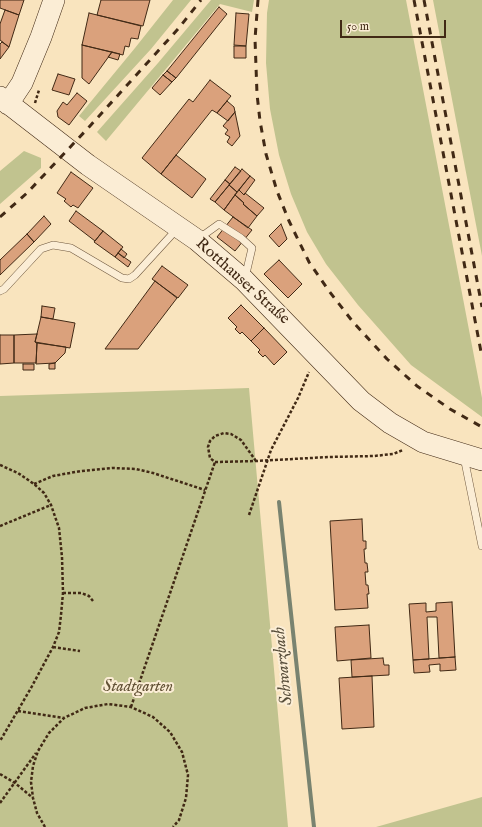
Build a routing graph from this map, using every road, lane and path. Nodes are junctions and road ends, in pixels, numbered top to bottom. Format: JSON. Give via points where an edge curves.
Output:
{"nodes":[{"id":1,"x":54,"y":0,"type":"edge"},
{"id":2,"x":4,"y":100,"type":"edge"},
{"id":3,"x":178,"y":228,"type":"junction"},
{"id":4,"x":197,"y":240,"type":"junction"},
{"id":5,"x":244,"y":280,"type":"junction"},
{"id":6,"x":0,"y":291,"type":"edge"},
{"id":7,"x":318,"y":356,"type":"junction"},
{"id":8,"x":423,"y":442,"type":"junction"},
{"id":9,"x":473,"y":458,"type":"edge"},
{"id":10,"x":267,"y":460,"type":"junction"},
{"id":11,"x":256,"y":461,"type":"junction"},
{"id":12,"x":215,"y":462,"type":"junction"},
{"id":13,"x":0,"y":465,"type":"edge"},
{"id":14,"x":34,"y":484,"type":"junction"},
{"id":15,"x":205,"y":490,"type":"junction"},
{"id":16,"x":52,"y":505,"type":"junction"},
{"id":17,"x":248,"y":515,"type":"dead end"},
{"id":18,"x":0,"y":526,"type":"edge"},
{"id":19,"x":482,"y":546,"type":"edge"},
{"id":20,"x":63,"y":592,"type":"junction"},
{"id":21,"x":93,"y":601,"type":"dead end"},
{"id":22,"x":53,"y":647,"type":"junction"},
{"id":23,"x":80,"y":651,"type":"dead end"},
{"id":24,"x":131,"y":707,"type":"junction"},
{"id":25,"x":18,"y":711,"type":"junction"},
{"id":26,"x":64,"y":718,"type":"junction"},
{"id":27,"x":0,"y":741,"type":"edge"},
{"id":28,"x":38,"y":751,"type":"junction"},
{"id":29,"x":0,"y":774,"type":"edge"},
{"id":30,"x":15,"y":783,"type":"junction"},
{"id":31,"x":32,"y":798,"type":"junction"},
{"id":32,"x":0,"y":803,"type":"edge"},
{"id":33,"x":44,"y":827,"type":"edge"},
{"id":34,"x":174,"y":827,"type":"edge"}],
"edges":[{"from":1,"to":2,"type":"main road","via":[[22,83]]},
{"from":2,"to":3,"type":"main road","name":"Rotthauser Straße","via":[[88,165]]},
{"from":3,"to":4,"type":"main road","name":"Rotthauser Straße"},
{"from":3,"to":6,"type":"lane","via":[[129,279],[122,278],[70,248],[54,246],[41,249]]},
{"from":4,"to":5,"type":"main road","name":"Rotthauser Straße"},
{"from":4,"to":5,"type":"lane","via":[[219,224],[241,238],[252,248]]},
{"from":5,"to":7,"type":"main road","name":"Rotthauser Straße"},
{"from":7,"to":8,"type":"main road","name":"Rotthauser Straße","via":[[361,401],[390,423]]},
{"from":7,"to":10,"type":"path"},
{"from":8,"to":9,"type":"main road","name":"Rotthauser Straße"},
{"from":8,"to":10,"type":"path","via":[[393,454]]},
{"from":9,"to":19,"type":"lane"},
{"from":10,"to":11,"type":"path"},
{"from":10,"to":17,"type":"path"},
{"from":11,"to":12,"type":"path"},
{"from":11,"to":12,"type":"path","via":[[237,436],[224,432],[215,436],[208,447],[210,458]]},
{"from":12,"to":15,"type":"path"},
{"from":13,"to":14,"type":"path"},
{"from":14,"to":15,"type":"path","via":[[53,476],[114,468],[153,473]]},
{"from":14,"to":16,"type":"path"},
{"from":15,"to":24,"type":"path"},
{"from":16,"to":18,"type":"path"},
{"from":16,"to":20,"type":"path","via":[[59,528]]},
{"from":20,"to":21,"type":"path","via":[[81,593]]},
{"from":20,"to":22,"type":"path","via":[[59,632]]},
{"from":22,"to":23,"type":"path"},
{"from":22,"to":25,"type":"path"},
{"from":24,"to":26,"type":"path","via":[[108,704],[85,708]]},
{"from":24,"to":34,"type":"path","via":[[153,717],[170,732],[182,752],[188,775],[186,798]]},
{"from":25,"to":26,"type":"path"},
{"from":25,"to":27,"type":"path"},
{"from":26,"to":28,"type":"path","via":[[49,733]]},
{"from":28,"to":30,"type":"path"},
{"from":28,"to":31,"type":"path","via":[[33,766]]},
{"from":29,"to":30,"type":"path"},
{"from":30,"to":31,"type":"path"},
{"from":30,"to":32,"type":"path"},
{"from":31,"to":33,"type":"path"}]}
